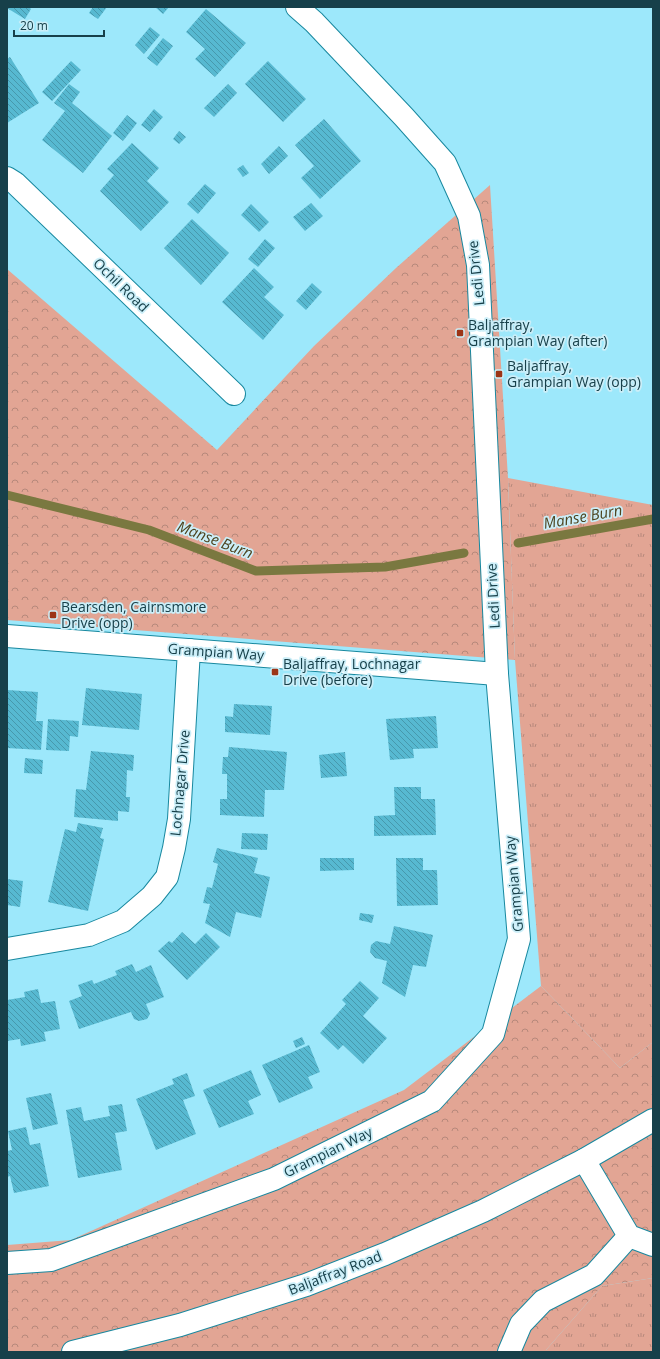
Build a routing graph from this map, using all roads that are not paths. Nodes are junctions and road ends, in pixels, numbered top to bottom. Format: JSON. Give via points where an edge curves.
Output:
{"nodes":[{"id":1,"x":297,"y":7,"type":"edge"},
{"id":2,"x":7,"y":178,"type":"edge"},
{"id":3,"x":234,"y":394,"type":"dead end"},
{"id":4,"x":7,"y":636,"type":"edge"},
{"id":5,"x":189,"y":650,"type":"junction"},
{"id":6,"x":497,"y":674,"type":"junction"},
{"id":7,"x":7,"y":948,"type":"edge"},
{"id":8,"x":653,"y":1120,"type":"edge"},
{"id":9,"x":584,"y":1160,"type":"junction"},
{"id":10,"x":629,"y":1236,"type":"junction"},
{"id":11,"x":653,"y":1245,"type":"edge"},
{"id":12,"x":7,"y":1263,"type":"edge"},
{"id":13,"x":73,"y":1352,"type":"edge"},
{"id":14,"x":509,"y":1352,"type":"edge"}],
"edges":[{"from":1,"to":6,"type":"street","name":"Ledi Drive","via":[[394,106],[445,163],[469,216],[478,264]]},
{"from":2,"to":3,"type":"street","name":"Ochil Road"},
{"from":4,"to":5,"type":"street","name":"Grampian Way"},
{"from":5,"to":6,"type":"street","name":"Grampian Way"},
{"from":5,"to":7,"type":"street","name":"Lochnagar Drive","via":[[179,819],[166,877],[152,896],[123,921],[89,935]]},
{"from":6,"to":12,"type":"street","name":"Grampian Way","via":[[519,939],[493,1034],[432,1101],[274,1179],[51,1260]]},
{"from":8,"to":9,"type":"street","name":"Baljaffray Road"},
{"from":9,"to":10,"type":"street"},
{"from":9,"to":13,"type":"street","name":"Baljaffray Road","via":[[483,1211],[306,1285],[180,1325]]},
{"from":10,"to":11,"type":"street"},
{"from":10,"to":14,"type":"street","via":[[594,1275],[543,1301],[521,1324]]}]}
